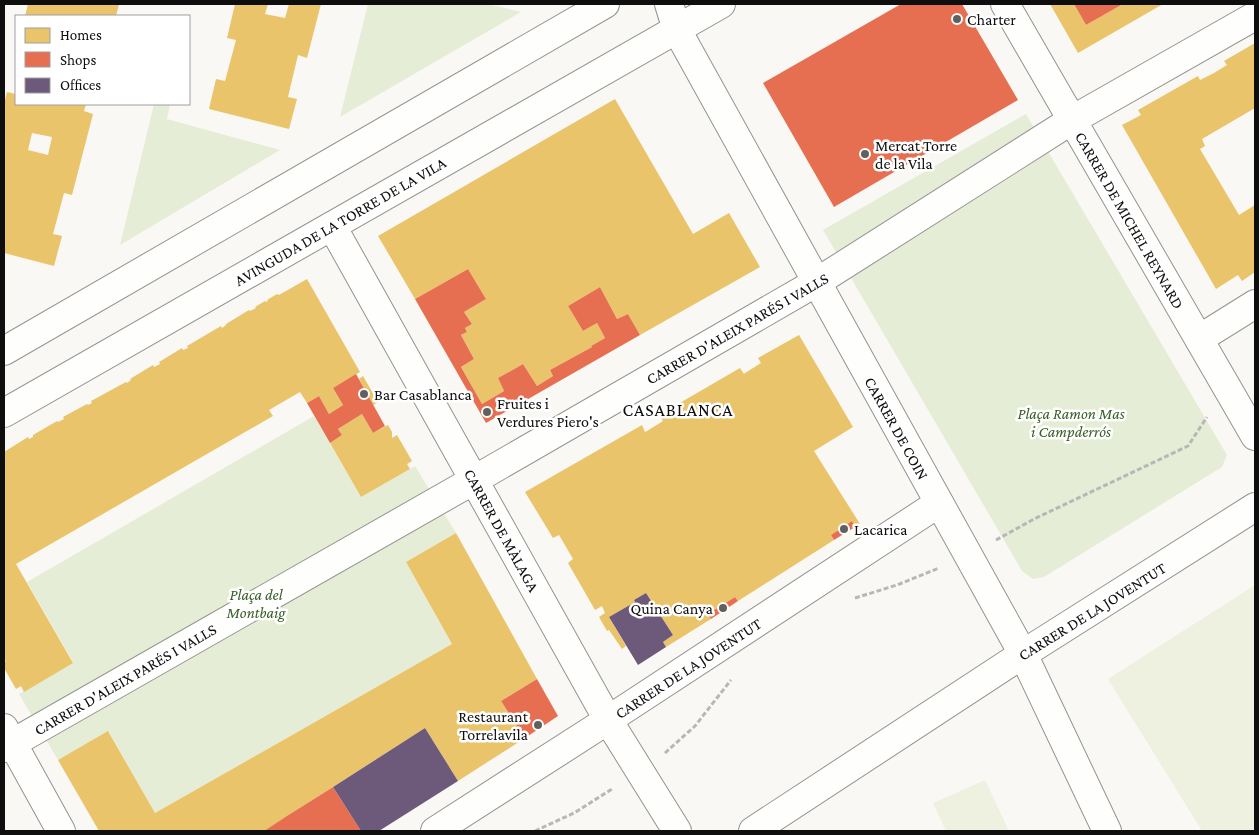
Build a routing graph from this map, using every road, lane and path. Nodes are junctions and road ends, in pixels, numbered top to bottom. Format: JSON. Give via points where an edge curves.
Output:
{"nodes":[{"id":1,"x":605,"y":4,"type":"edge"},
{"id":2,"x":669,"y":4,"type":"edge"},
{"id":3,"x":721,"y":4,"type":"edge"},
{"id":4,"x":1005,"y":4,"type":"edge"},
{"id":5,"x":1255,"y":16,"type":"edge"},
{"id":6,"x":677,"y":30,"type":"junction"},
{"id":7,"x":1072,"y":120,"type":"junction"},
{"id":8,"x":332,"y":226,"type":"junction"},
{"id":9,"x":817,"y":282,"type":"junction"},
{"id":10,"x":1255,"y":304,"type":"edge"},
{"id":11,"x":1199,"y":339,"type":"junction"},
{"id":12,"x":4,"y":351,"type":"edge"},
{"id":13,"x":1231,"y":394,"type":"junction"},
{"id":14,"x":4,"y":414,"type":"edge"},
{"id":15,"x":1255,"y":436,"type":"edge"},
{"id":16,"x":474,"y":480,"type":"junction"},
{"id":17,"x":939,"y":502,"type":"junction"},
{"id":18,"x":1255,"y":507,"type":"edge"},
{"id":19,"x":968,"y":555,"type":"junction"},
{"id":20,"x":852,"y":599,"type":"dead end"},
{"id":21,"x":1023,"y":654,"type":"junction"},
{"id":22,"x":734,"y":675,"type":"dead end"},
{"id":23,"x":608,"y":720,"type":"junction"},
{"id":24,"x":7,"y":739,"type":"edge"},
{"id":25,"x":640,"y":771,"type":"junction"},
{"id":26,"x":61,"y":831,"type":"edge"},
{"id":27,"x":435,"y":831,"type":"edge"},
{"id":28,"x":535,"y":831,"type":"edge"},
{"id":29,"x":677,"y":831,"type":"edge"},
{"id":30,"x":754,"y":831,"type":"edge"},
{"id":31,"x":1107,"y":831,"type":"edge"}],
"edges":[{"from":1,"to":12,"type":"street"},
{"from":2,"to":6,"type":"street"},
{"from":3,"to":6,"type":"street","name":"AVINGUDA DE LA TORRE DE LA VILA"},
{"from":4,"to":7,"type":"street","name":"CARRER DE MICHEL REYNARD"},
{"from":5,"to":7,"type":"street","name":"CARRER D'ALEIX PARÉS I VALLS"},
{"from":6,"to":8,"type":"street","name":"AVINGUDA DE LA TORRE DE LA VILA"},
{"from":6,"to":9,"type":"street","name":"CARRER DE COIN"},
{"from":7,"to":9,"type":"street","name":"CARRER D'ALEIX PARÉS I VALLS"},
{"from":7,"to":11,"type":"street","name":"CARRER DE MICHEL REYNARD"},
{"from":8,"to":14,"type":"street","name":"AVINGUDA DE LA TORRE DE LA VILA"},
{"from":8,"to":16,"type":"street","name":"CARRER DE MÀLAGA"},
{"from":9,"to":16,"type":"street","name":"CARRER D'ALEIX PARÉS I VALLS"},
{"from":9,"to":17,"type":"street","name":"CARRER DE COIN"},
{"from":10,"to":11,"type":"street"},
{"from":11,"to":13,"type":"street","name":"CARRER DE MICHEL REYNARD"},
{"from":13,"to":15,"type":"street","name":"CARRER DE MICHEL REYNARD"},
{"from":13,"to":19,"type":"path","via":[[1214,407],[1188,446],[1034,519]]},
{"from":16,"to":23,"type":"street","name":"CARRER DE MÀLAGA"},
{"from":16,"to":24,"type":"street","name":"CARRER D'ALEIX PARÉS I VALLS"},
{"from":17,"to":19,"type":"street","name":"CARRER DE COIN"},
{"from":17,"to":23,"type":"street","name":"CARRER DE LA JOVENTUT"},
{"from":18,"to":21,"type":"street","name":"CARRER DE LA JOVENTUT"},
{"from":19,"to":20,"type":"path","via":[[897,585]]},
{"from":19,"to":21,"type":"street","name":"CARRER DE COIN"},
{"from":21,"to":30,"type":"street","name":"CARRER DE LA JOVENTUT"},
{"from":21,"to":31,"type":"street","name":"CARRER DE COIN"},
{"from":22,"to":25,"type":"path","via":[[695,726]]},
{"from":23,"to":25,"type":"street","name":"CARRER DE MÀLAGA"},
{"from":23,"to":27,"type":"street","name":"CARRER DE LA JOVENTUT"},
{"from":24,"to":26,"type":"street"},
{"from":25,"to":28,"type":"path","via":[[574,813]]},
{"from":25,"to":29,"type":"street","name":"CARRER DE MÀLAGA"}]}
